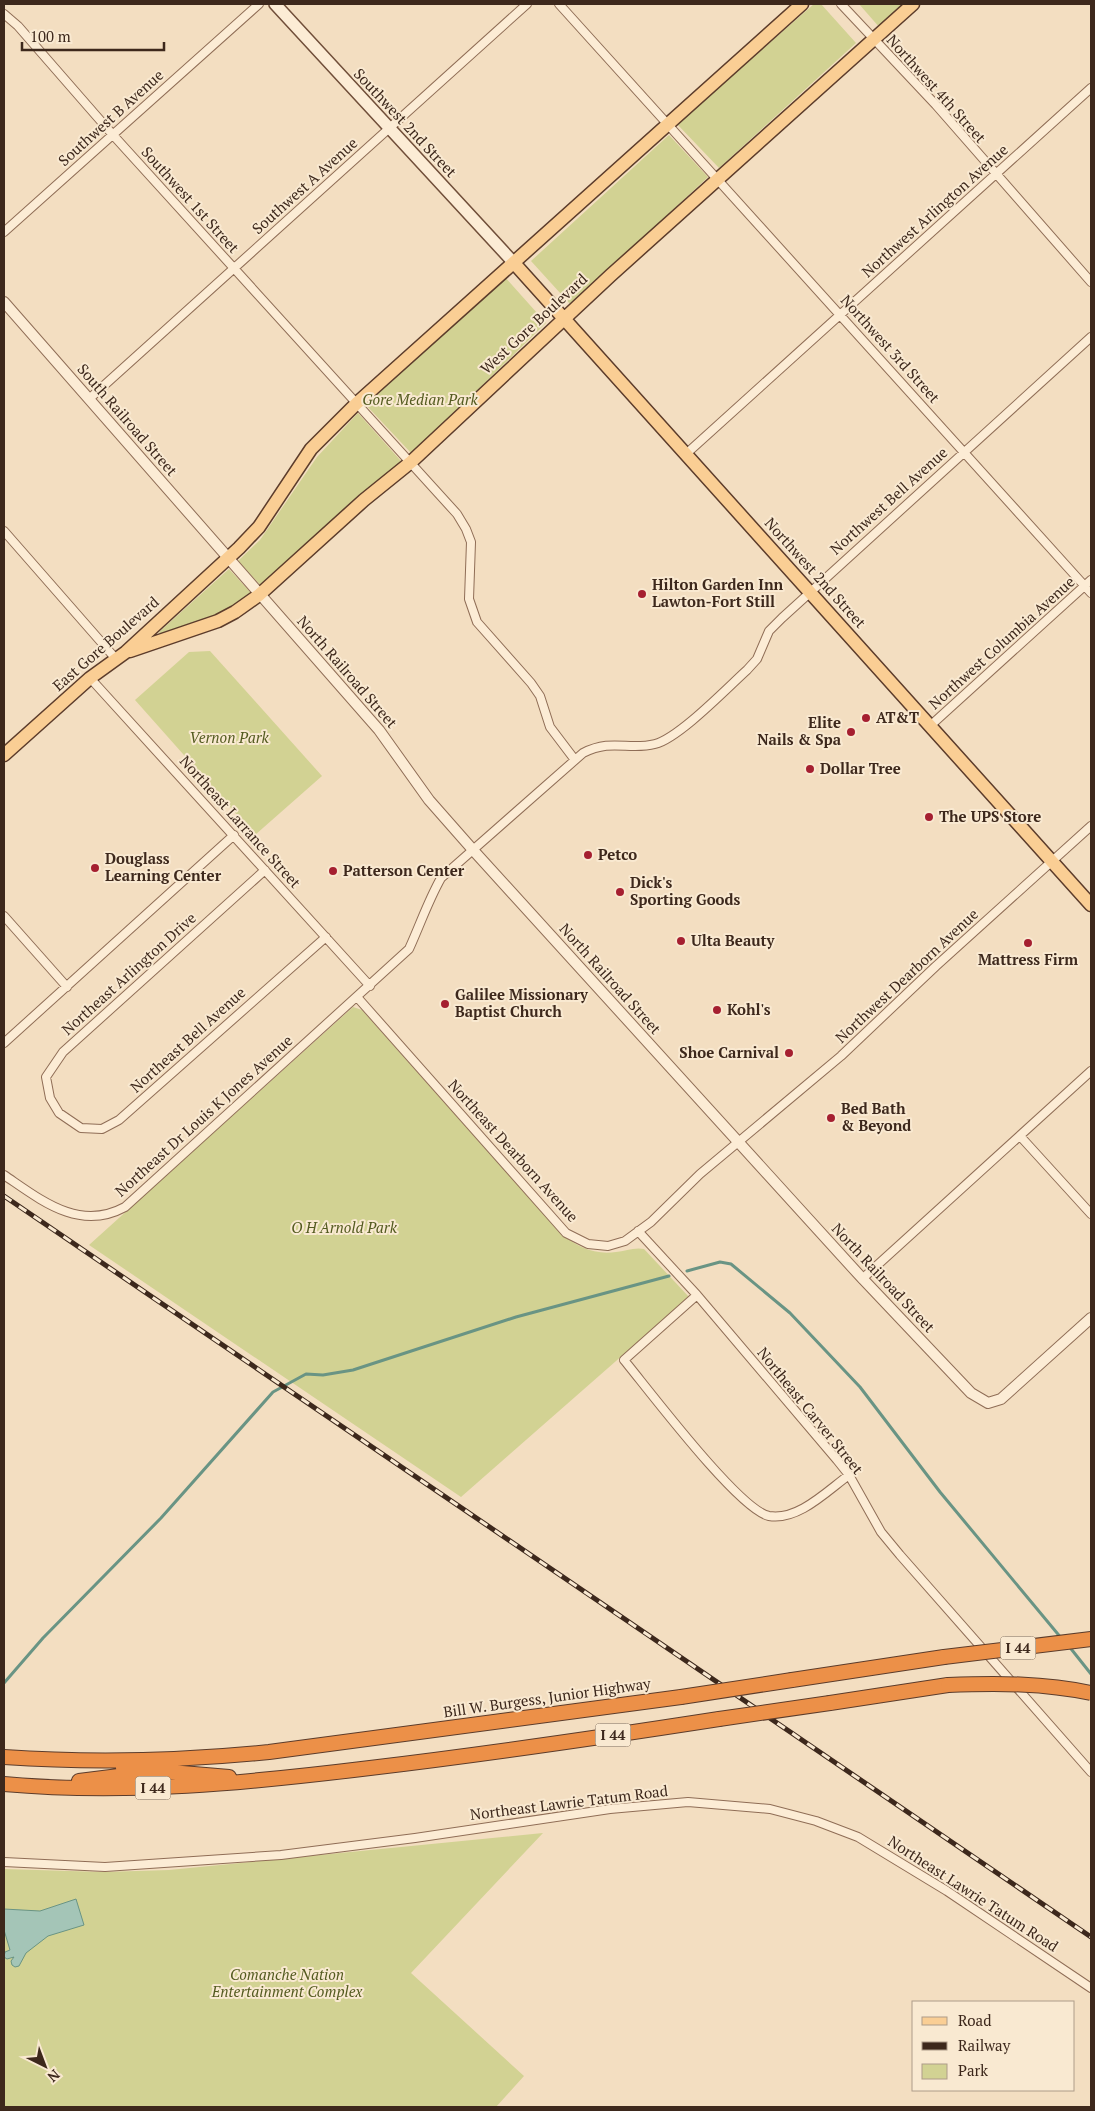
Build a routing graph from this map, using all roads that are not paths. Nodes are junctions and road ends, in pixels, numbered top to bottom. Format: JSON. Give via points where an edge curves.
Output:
{"nodes":[{"id":1,"x":259,"y":4,"type":"edge"},
{"id":2,"x":275,"y":4,"type":"edge"},
{"id":3,"x":527,"y":4,"type":"edge"},
{"id":4,"x":559,"y":4,"type":"edge"},
{"id":5,"x":802,"y":4,"type":"edge"},
{"id":6,"x":841,"y":4,"type":"edge"},
{"id":7,"x":913,"y":4,"type":"edge"},
{"id":8,"x":4,"y":14,"type":"edge"},
{"id":9,"x":873,"y":40,"type":"junction"},
{"id":10,"x":1091,"y":88,"type":"edge"},
{"id":11,"x":668,"y":125,"type":"junction"},
{"id":12,"x":390,"y":128,"type":"junction"},
{"id":13,"x":113,"y":135,"type":"junction"},
{"id":14,"x":996,"y":175,"type":"junction"},
{"id":15,"x":718,"y":178,"type":"junction"},
{"id":16,"x":4,"y":232,"type":"edge"},
{"id":17,"x":514,"y":263,"type":"junction"},
{"id":18,"x":234,"y":268,"type":"junction"},
{"id":19,"x":1091,"y":282,"type":"edge"},
{"id":20,"x":4,"y":302,"type":"edge"},
{"id":21,"x":840,"y":314,"type":"junction"},
{"id":22,"x":563,"y":319,"type":"junction"},
{"id":23,"x":1091,"y":337,"type":"edge"},
{"id":24,"x":88,"y":399,"type":"junction"},
{"id":25,"x":357,"y":403,"type":"junction"},
{"id":26,"x":963,"y":452,"type":"junction"},
{"id":27,"x":686,"y":454,"type":"junction"},
{"id":28,"x":410,"y":462,"type":"junction"},
{"id":29,"x":4,"y":531,"type":"edge"},
{"id":30,"x":228,"y":558,"type":"junction"},
{"id":31,"x":1088,"y":583,"type":"edge"},
{"id":32,"x":810,"y":591,"type":"junction"},
{"id":33,"x":1091,"y":593,"type":"edge"},
{"id":34,"x":259,"y":595,"type":"junction"},
{"id":35,"x":121,"y":656,"type":"junction"},
{"id":36,"x":90,"y":678,"type":"junction"},
{"id":37,"x":930,"y":726,"type":"junction"},
{"id":38,"x":4,"y":755,"type":"edge"},
{"id":39,"x":575,"y":760,"type":"junction"},
{"id":40,"x":1091,"y":826,"type":"edge"},
{"id":41,"x":234,"y":835,"type":"junction"},
{"id":42,"x":473,"y":850,"type":"junction"},
{"id":43,"x":1051,"y":861,"type":"junction"},
{"id":44,"x":265,"y":870,"type":"junction"},
{"id":45,"x":1091,"y":905,"type":"edge"},
{"id":46,"x":4,"y":916,"type":"edge"},
{"id":47,"x":326,"y":937,"type":"junction"},
{"id":48,"x":370,"y":986,"type":"junction"},
{"id":49,"x":66,"y":987,"type":"junction"},
{"id":50,"x":357,"y":997,"type":"junction"},
{"id":51,"x":4,"y":1043,"type":"edge"},
{"id":52,"x":1091,"y":1071,"type":"edge"},
{"id":53,"x":59,"y":1113,"type":"joint"},
{"id":54,"x":1020,"y":1136,"type":"junction"},
{"id":55,"x":739,"y":1143,"type":"junction"},
{"id":56,"x":4,"y":1175,"type":"edge"},
{"id":57,"x":1091,"y":1214,"type":"edge"},
{"id":58,"x":638,"y":1231,"type":"junction"},
{"id":59,"x":862,"y":1279,"type":"junction"},
{"id":60,"x":697,"y":1295,"type":"junction"},
{"id":61,"x":1091,"y":1318,"type":"edge"},
{"id":62,"x":849,"y":1475,"type":"junction"},
{"id":63,"x":1091,"y":1639,"type":"edge"},
{"id":64,"x":1091,"y":1693,"type":"edge"},
{"id":65,"x":269,"y":1752,"type":"junction"},
{"id":66,"x":4,"y":1757,"type":"edge"},
{"id":67,"x":34,"y":1759,"type":"junction"},
{"id":68,"x":155,"y":1772,"type":"junction"},
{"id":69,"x":1091,"y":1772,"type":"edge"},
{"id":70,"x":272,"y":1780,"type":"junction"},
{"id":71,"x":4,"y":1784,"type":"edge"},
{"id":72,"x":34,"y":1787,"type":"junction"},
{"id":73,"x":4,"y":1862,"type":"edge"},
{"id":74,"x":1091,"y":1988,"type":"edge"}],
"edges":[{"from":1,"to":13,"type":"street","name":"Southwest B Avenue"},
{"from":2,"to":12,"type":"main road","name":"Southwest 2nd Street"},
{"from":3,"to":12,"type":"street","name":"Southwest A Avenue"},
{"from":4,"to":11,"type":"street","name":"Northwest 3rd Street"},
{"from":5,"to":11,"type":"main road"},
{"from":6,"to":9,"type":"street","name":"Northwest 4th Street"},
{"from":7,"to":9,"type":"main road","name":"West Gore Boulevard"},
{"from":8,"to":13,"type":"street","name":"Southwest 1st Street"},
{"from":9,"to":14,"type":"street","name":"Northwest 4th Street","via":[[936,105]]},
{"from":9,"to":15,"type":"main road","name":"West Gore Boulevard"},
{"from":10,"to":14,"type":"street","name":"Northwest Arlington Avenue"},
{"from":11,"to":15,"type":"street","name":"Northwest 3rd Street"},
{"from":11,"to":17,"type":"main road"},
{"from":12,"to":17,"type":"main road","name":"Southwest 2nd Street"},
{"from":12,"to":18,"type":"street","name":"Southwest A Avenue"},
{"from":13,"to":16,"type":"street","name":"Southwest B Avenue"},
{"from":13,"to":18,"type":"street","name":"Southwest 1st Street"},
{"from":14,"to":19,"type":"street","name":"Northwest 4th Street"},
{"from":14,"to":21,"type":"street","name":"Northwest Arlington Avenue"},
{"from":15,"to":21,"type":"street","name":"Northwest 3rd Street"},
{"from":15,"to":22,"type":"main road","name":"West Gore Boulevard"},
{"from":17,"to":22,"type":"main road","name":"Northwest 2nd Street"},
{"from":17,"to":25,"type":"main road"},
{"from":18,"to":24,"type":"street","name":"Southwest A Avenue"},
{"from":18,"to":25,"type":"street","name":"Southwest 1st Street"},
{"from":20,"to":24,"type":"street","name":"South Railroad Street"},
{"from":21,"to":26,"type":"street","name":"Northwest 3rd Street"},
{"from":21,"to":27,"type":"street","name":"Northwest Arlington Avenue"},
{"from":22,"to":27,"type":"main road","name":"Northwest 2nd Street"},
{"from":22,"to":28,"type":"main road","name":"West Gore Boulevard"},
{"from":23,"to":26,"type":"street","name":"Northwest Bell Avenue"},
{"from":24,"to":30,"type":"street","name":"South Railroad Street"},
{"from":25,"to":28,"type":"street","name":"Southwest 1st Street"},
{"from":25,"to":30,"type":"main road","via":[[311,449],[259,527]]},
{"from":26,"to":31,"type":"street","name":"Northwest 3rd Street"},
{"from":26,"to":32,"type":"street","name":"Northwest Bell Avenue"},
{"from":27,"to":32,"type":"main road","name":"Northwest 2nd Street"},
{"from":28,"to":34,"type":"main road","name":"West Gore Boulevard"},
{"from":28,"to":39,"type":"street","name":"Southwest 1st Street","via":[[457,514],[466,529],[472,553],[469,599],[477,622],[531,683],[540,696],[550,727]]},
{"from":29,"to":35,"type":"street"},
{"from":30,"to":34,"type":"street","name":"North Railroad Street"},
{"from":30,"to":35,"type":"main road","name":"East Gore Boulevard"},
{"from":31,"to":33,"type":"street","name":"Northwest 3rd Street"},
{"from":31,"to":37,"type":"street","name":"Northwest Columbia Avenue"},
{"from":32,"to":37,"type":"main road","name":"Northwest 2nd Street"},
{"from":32,"to":39,"type":"street","name":"Northwest Bell Avenue","via":[[768,631],[757,659],[747,670],[676,732],[656,744],[595,747]]},
{"from":34,"to":35,"type":"main road","name":"West Gore Boulevard","via":[[218,621]]},
{"from":34,"to":42,"type":"street","name":"North Railroad Street","via":[[379,730],[430,800]]},
{"from":35,"to":36,"type":"main road","name":"East Gore Boulevard"},
{"from":36,"to":38,"type":"main road","name":"East Gore Boulevard"},
{"from":36,"to":41,"type":"street","name":"Northeast Larrance Street"},
{"from":37,"to":43,"type":"main road","name":"Northwest 2nd Street"},
{"from":39,"to":42,"type":"street","name":"Northwest Bell Avenue"},
{"from":40,"to":43,"type":"street","name":"Northwest Dearborn Avenue"},
{"from":41,"to":44,"type":"street","name":"Northeast Larrance Street"},
{"from":41,"to":49,"type":"street"},
{"from":42,"to":48,"type":"street","via":[[441,878],[409,949]]},
{"from":42,"to":55,"type":"street","name":"North Railroad Street"},
{"from":43,"to":45,"type":"main road","name":"Northwest 2nd Street"},
{"from":43,"to":55,"type":"street","name":"Northwest Dearborn Avenue","via":[[842,1056]]},
{"from":44,"to":47,"type":"street","name":"Northeast Larrance Street"},
{"from":44,"to":53,"type":"street","name":"Northeast Arlington Drive","via":[[63,1052],[46,1078],[50,1098]]},
{"from":46,"to":49,"type":"street"},
{"from":47,"to":48,"type":"street","name":"Northeast Larrance Street"},
{"from":47,"to":53,"type":"street","name":"Northeast Bell Avenue","via":[[119,1120],[102,1128],[81,1128]]},
{"from":48,"to":50,"type":"street"},
{"from":49,"to":51,"type":"street"},
{"from":50,"to":56,"type":"street","name":"Northeast Dr Louis K Jones Avenue","via":[[125,1208],[112,1215],[81,1216],[64,1212]]},
{"from":50,"to":58,"type":"street","name":"Northeast Dearborn Avenue","via":[[566,1234],[588,1244],[608,1246],[625,1241]]},
{"from":52,"to":54,"type":"street"},
{"from":54,"to":57,"type":"street"},
{"from":54,"to":59,"type":"street"},
{"from":55,"to":58,"type":"street","name":"Northeast Dearborn Avenue"},
{"from":55,"to":59,"type":"street","name":"North Railroad Street"},
{"from":58,"to":60,"type":"street","name":"Northeast Carver Street"},
{"from":59,"to":61,"type":"street","name":"North Railroad Street","via":[[971,1393],[988,1403],[1001,1399]]},
{"from":60,"to":62,"type":"street","name":"Northeast Carver Street"},
{"from":60,"to":62,"type":"street","via":[[624,1360],[718,1474],[750,1507],[769,1516],[791,1514]]},
{"from":62,"to":69,"type":"street","name":"Northeast Carver Street","via":[[881,1532]]},
{"from":63,"to":65,"type":"highway","name":"Bill W. Burgess, Junior Highway","number":"I 44","bridge":true},
{"from":64,"to":70,"type":"highway","number":"I 44","bridge":true,"via":[[1036,1684],[948,1685],[507,1752]]},
{"from":65,"to":67,"type":"highway","name":"Bill W. Burgess, Junior Highway","number":"I 44","via":[[151,1760]]},
{"from":65,"to":68,"type":"highway"},
{"from":66,"to":67,"type":"highway","name":"Bill W. Burgess, Junior Highway","number":"I 44"},
{"from":67,"to":68,"type":"highway"},
{"from":68,"to":70,"type":"highway"},
{"from":68,"to":72,"type":"highway"},
{"from":70,"to":72,"type":"highway","number":"I 44","via":[[152,1788]]},
{"from":71,"to":72,"type":"highway","number":"I 44"},
{"from":73,"to":74,"type":"street","name":"Northeast Lawrie Tatum Road","via":[[105,1867],[159,1864],[281,1855],[610,1809],[678,1803],[770,1809],[816,1821],[858,1837],[947,1891]]}]}
